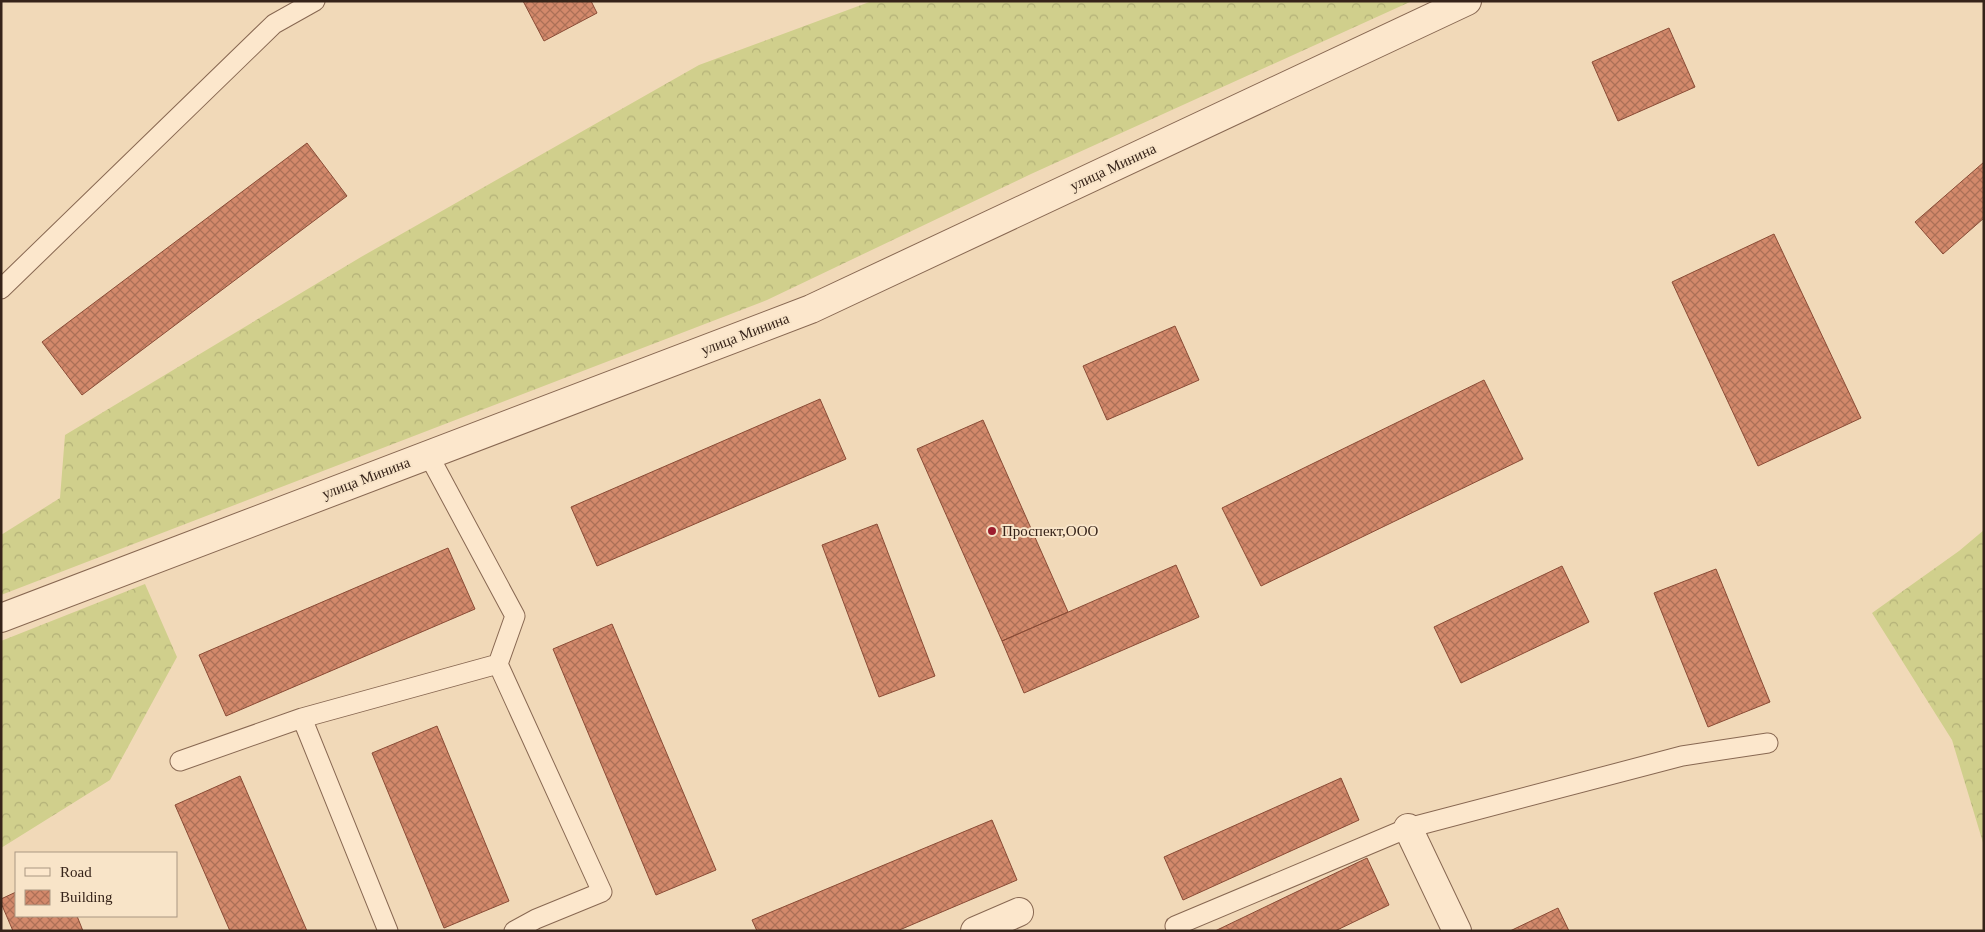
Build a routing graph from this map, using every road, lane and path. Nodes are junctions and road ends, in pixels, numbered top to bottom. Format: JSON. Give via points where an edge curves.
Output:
{"nodes":[{"id":1,"x":315,"y":1,"type":"edge"},
{"id":2,"x":1467,"y":1,"type":"edge"},
{"id":3,"x":1,"y":289,"type":"edge"},
{"id":4,"x":428,"y":454,"type":"junction"},
{"id":5,"x":1,"y":618,"type":"edge"},
{"id":6,"x":498,"y":664,"type":"junction"},
{"id":7,"x":302,"y":718,"type":"junction"},
{"id":8,"x":1768,"y":743,"type":"dead end"},
{"id":9,"x":180,"y":761,"type":"dead end"},
{"id":10,"x":1408,"y":828,"type":"junction"},
{"id":11,"x":1019,"y":912,"type":"dead end"},
{"id":12,"x":1175,"y":926,"type":"dead end"},
{"id":13,"x":388,"y":931,"type":"edge"},
{"id":14,"x":514,"y":931,"type":"edge"},
{"id":15,"x":975,"y":931,"type":"edge"},
{"id":16,"x":1457,"y":931,"type":"edge"}],
"edges":[{"from":1,"to":3,"type":"lane","via":[[274,24]]},
{"from":2,"to":4,"type":"street","name":"улица Минина","via":[[811,308]]},
{"from":4,"to":5,"type":"street","name":"улица Минина"},
{"from":4,"to":6,"type":"lane","via":[[515,616]]},
{"from":6,"to":7,"type":"lane"},
{"from":6,"to":14,"type":"lane","via":[[602,892]]},
{"from":7,"to":9,"type":"lane"},
{"from":7,"to":13,"type":"lane"},
{"from":8,"to":10,"type":"lane","via":[[1682,756]]},
{"from":10,"to":12,"type":"lane"},
{"from":10,"to":16,"type":"street"},
{"from":11,"to":15,"type":"street"}]}
